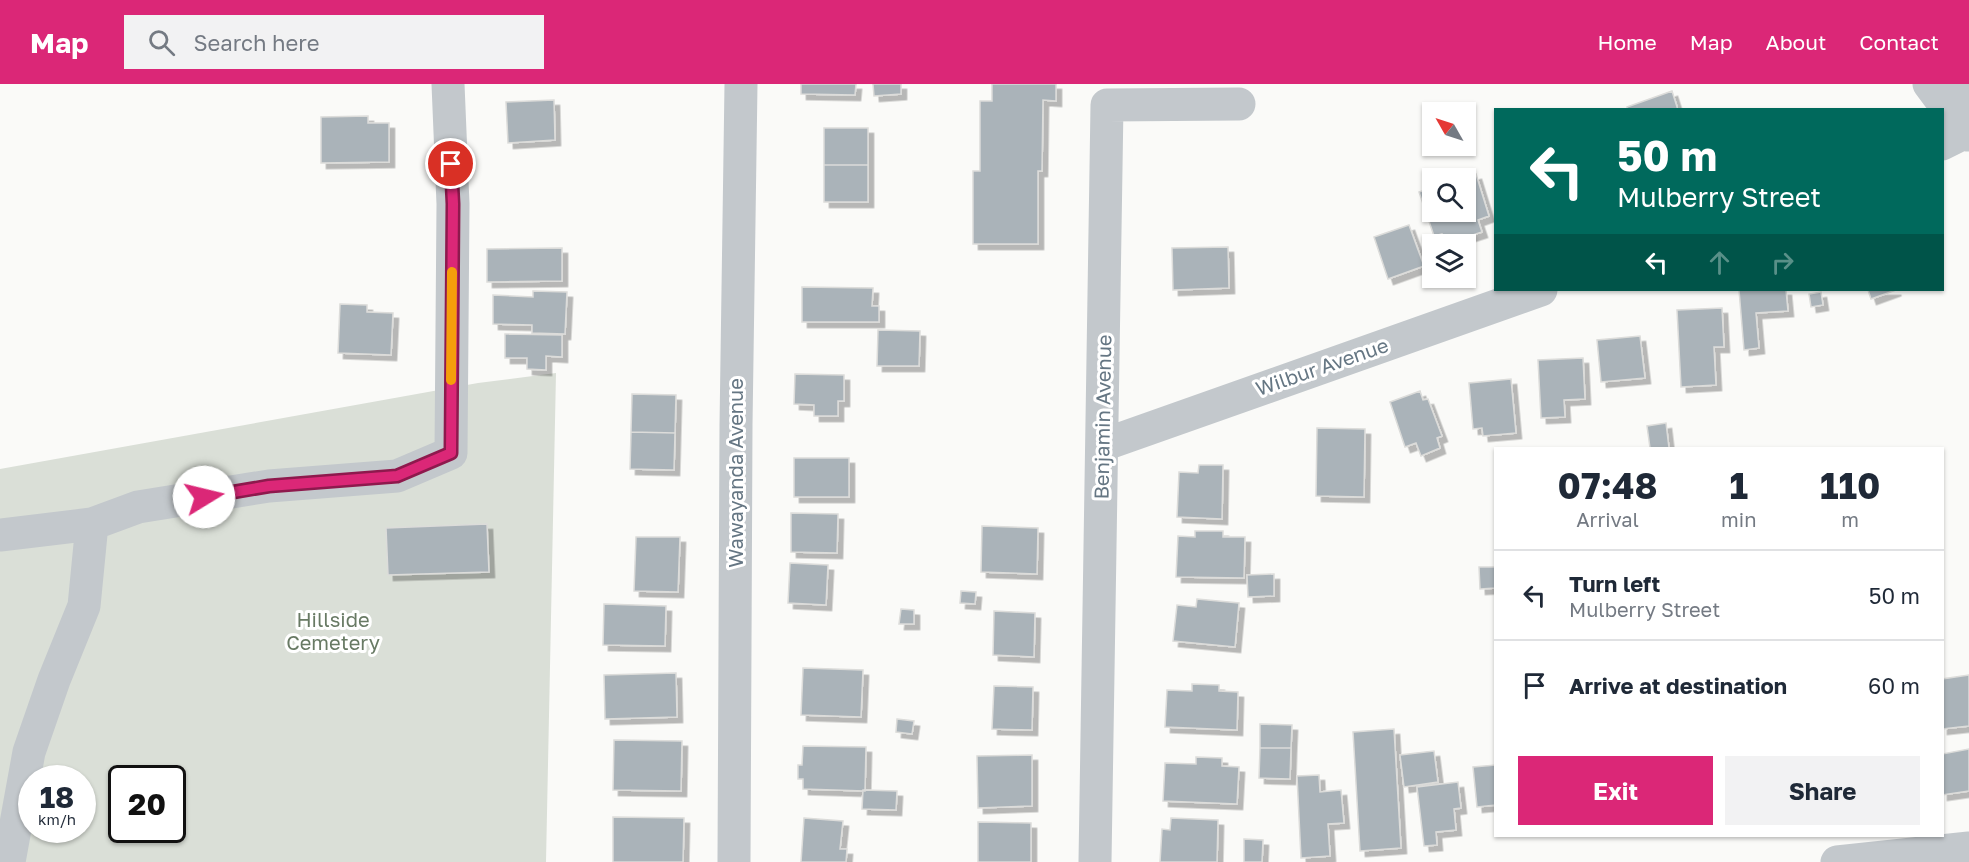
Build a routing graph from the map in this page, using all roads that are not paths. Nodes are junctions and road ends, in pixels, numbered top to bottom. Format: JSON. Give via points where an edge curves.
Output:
{"nodes":[{"id":1,"x":448,"y":84,"type":"edge"},
{"id":2,"x":741,"y":84,"type":"edge"},
{"id":3,"x":1929,"y":84,"type":"edge"},
{"id":4,"x":1962,"y":84,"type":"edge"},
{"id":5,"x":1239,"y":104,"type":"dead end"},
{"id":6,"x":1942,"y":108,"type":"edge"},
{"id":7,"x":1944,"y":112,"type":"edge"},
{"id":8,"x":1959,"y":139,"type":"edge"},
{"id":9,"x":1538,"y":291,"type":"edge"},
{"id":10,"x":1103,"y":445,"type":"junction"},
{"id":11,"x":92,"y":524,"type":"junction"},
{"id":12,"x":0,"y":535,"type":"edge"},
{"id":13,"x":1969,"y":848,"type":"edge"},
{"id":14,"x":9,"y":862,"type":"edge"},
{"id":15,"x":734,"y":862,"type":"edge"},
{"id":16,"x":1095,"y":862,"type":"edge"},
{"id":17,"x":1837,"y":862,"type":"edge"}],
"edges":[{"from":1,"to":11,"type":"street","via":[[453,204],[451,453],[397,476],[269,486],[138,507]]},
{"from":2,"to":15,"type":"street","name":"Wawayanda Avenue"},
{"from":3,"to":6,"type":"street"},
{"from":4,"to":8,"type":"street"},
{"from":5,"to":10,"type":"street","name":"Benjamin Avenue","via":[[1107,105]]},
{"from":7,"to":8,"type":"street"},
{"from":9,"to":10,"type":"street","name":"Wilbur Avenue"},
{"from":10,"to":16,"type":"street","name":"Benjamin Avenue"},
{"from":11,"to":12,"type":"street"},
{"from":11,"to":14,"type":"street","via":[[84,606],[29,752]]},
{"from":13,"to":17,"type":"street"}]}
